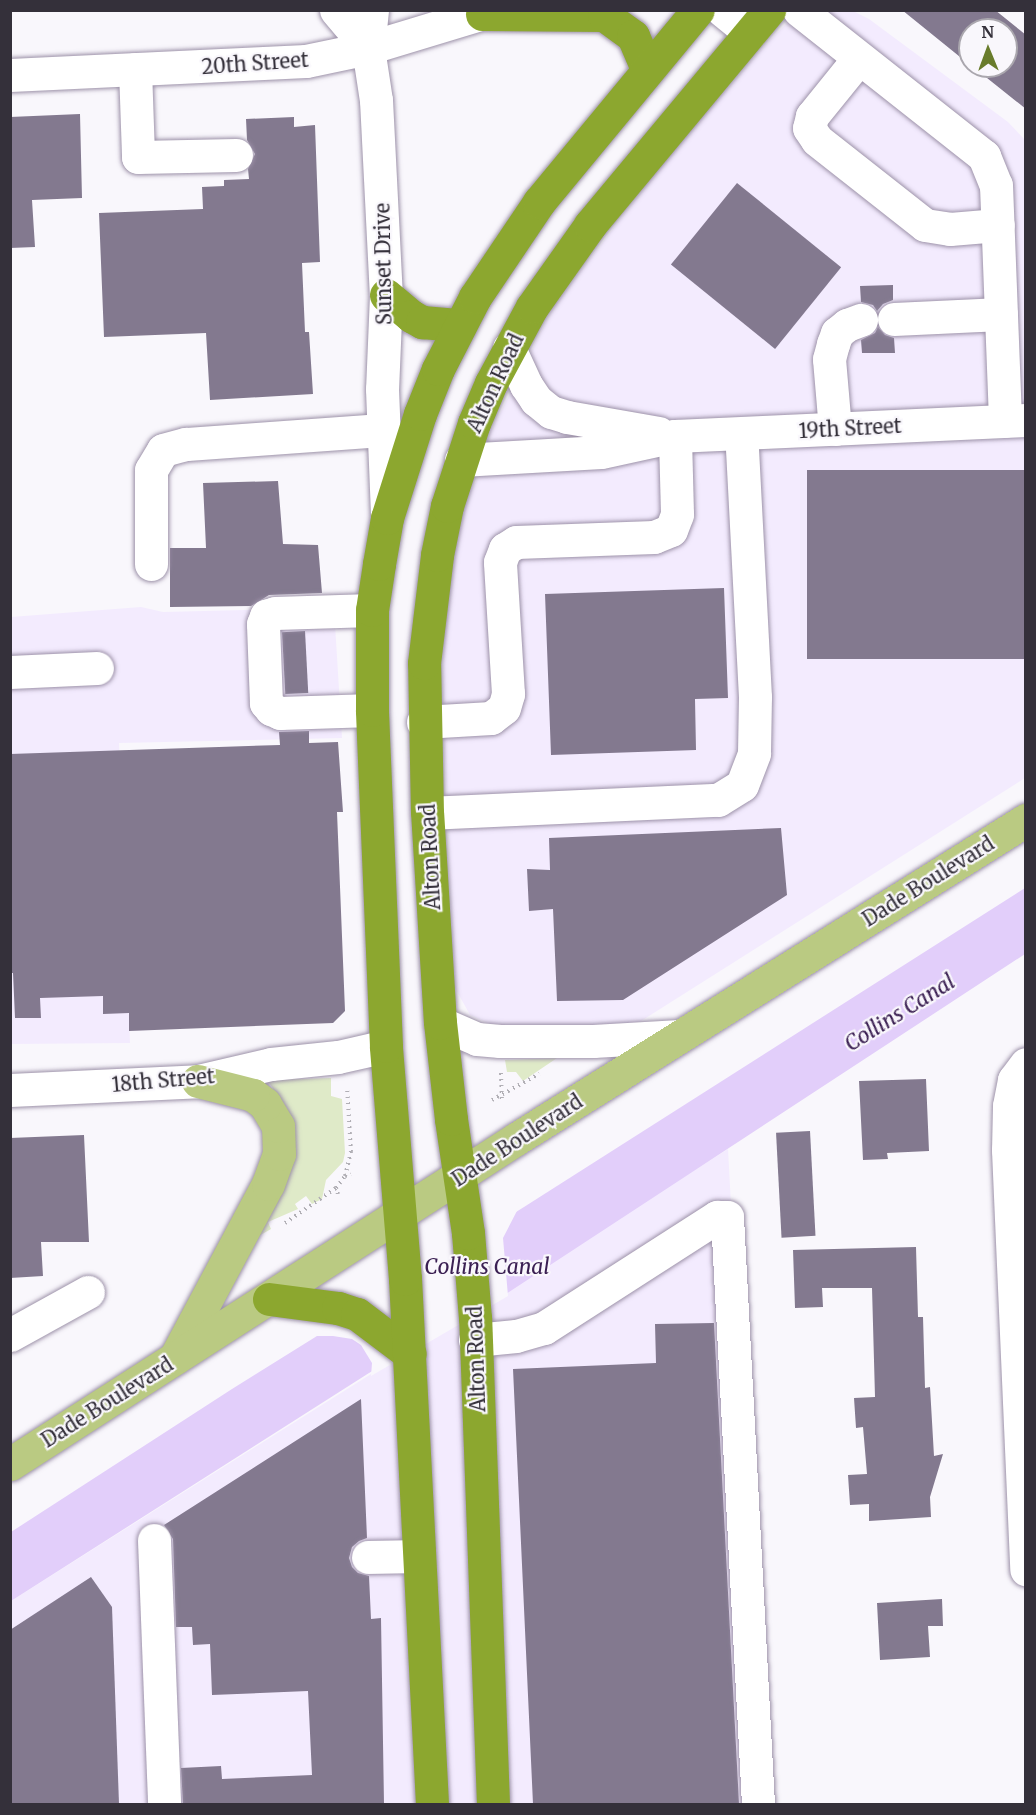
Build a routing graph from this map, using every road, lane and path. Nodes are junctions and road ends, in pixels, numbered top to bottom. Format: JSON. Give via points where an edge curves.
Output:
{"nodes":[{"id":1,"x":336,"y":10,"type":"edge"},
{"id":2,"x":372,"y":10,"type":"edge"},
{"id":3,"x":698,"y":10,"type":"edge"},
{"id":4,"x":722,"y":10,"type":"edge"},
{"id":5,"x":799,"y":10,"type":"edge"},
{"id":6,"x":488,"y":12,"type":"edge"},
{"id":7,"x":760,"y":22,"type":"edge"},
{"id":8,"x":368,"y":48,"type":"junction"},
{"id":9,"x":859,"y":58,"type":"junction"},
{"id":10,"x":135,"y":69,"type":"junction"},
{"id":11,"x":647,"y":69,"type":"junction"},
{"id":12,"x":10,"y":75,"type":"edge"},
{"id":13,"x":236,"y":155,"type":"dead end"},
{"id":14,"x":998,"y":225,"type":"junction"},
{"id":15,"x":386,"y":295,"type":"junction"},
{"id":16,"x":1001,"y":314,"type":"junction"},
{"id":17,"x":894,"y":319,"type":"dead end"},
{"id":18,"x":861,"y":320,"type":"dead end"},
{"id":19,"x":460,"y":325,"type":"junction"},
{"id":20,"x":509,"y":348,"type":"junction"},
{"id":21,"x":1015,"y":420,"type":"edge"},
{"id":22,"x":835,"y":429,"type":"junction"},
{"id":23,"x":383,"y":430,"type":"junction"},
{"id":24,"x":741,"y":434,"type":"junction"},
{"id":25,"x":675,"y":436,"type":"junction"},
{"id":26,"x":461,"y":460,"type":"junction"},
{"id":27,"x":387,"y":518,"type":"junction"},
{"id":28,"x":152,"y":564,"type":"dead end"},
{"id":29,"x":372,"y":610,"type":"junction"},
{"id":30,"x":98,"y":668,"type":"dead end"},
{"id":31,"x":10,"y":672,"type":"edge"},
{"id":32,"x":372,"y":710,"type":"junction"},
{"id":33,"x":423,"y":722,"type":"junction"},
{"id":34,"x":427,"y":813,"type":"junction"},
{"id":35,"x":1026,"y":820,"type":"edge"},
{"id":36,"x":440,"y":1023,"type":"junction"},
{"id":37,"x":680,"y":1036,"type":"junction"},
{"id":38,"x":386,"y":1046,"type":"junction"},
{"id":39,"x":1026,"y":1064,"type":"edge"},
{"id":40,"x":198,"y":1081,"type":"junction"},
{"id":41,"x":342,"y":1085,"type":"dead end"},
{"id":42,"x":10,"y":1090,"type":"edge"},
{"id":43,"x":351,"y":1174,"type":"dead end"},
{"id":44,"x":345,"y":1176,"type":"junction"},
{"id":45,"x":460,"y":1176,"type":"junction"},
{"id":46,"x":336,"y":1188,"type":"junction"},
{"id":47,"x":338,"y":1194,"type":"dead end"},
{"id":48,"x":399,"y":1216,"type":"junction"},
{"id":49,"x":277,"y":1228,"type":"dead end"},
{"id":50,"x":88,"y":1292,"type":"dead end"},
{"id":51,"x":269,"y":1299,"type":"junction"},
{"id":52,"x":475,"y":1329,"type":"junction"},
{"id":53,"x":10,"y":1335,"type":"edge"},
{"id":54,"x":409,"y":1357,"type":"junction"},
{"id":55,"x":174,"y":1360,"type":"junction"},
{"id":56,"x":10,"y":1464,"type":"edge"},
{"id":57,"x":154,"y":1540,"type":"dead end"},
{"id":58,"x":419,"y":1556,"type":"junction"},
{"id":59,"x":368,"y":1557,"type":"dead end"},
{"id":60,"x":1026,"y":1570,"type":"edge"},
{"id":61,"x":164,"y":1804,"type":"edge"},
{"id":62,"x":432,"y":1804,"type":"edge"},
{"id":63,"x":493,"y":1804,"type":"edge"},
{"id":64,"x":758,"y":1804,"type":"edge"}],
"edges":[{"from":1,"to":8,"type":"street"},
{"from":2,"to":8,"type":"street","name":"Sunset Drive"},
{"from":3,"to":11,"type":"highway"},
{"from":4,"to":7,"type":"street"},
{"from":5,"to":9,"type":"street"},
{"from":6,"to":8,"type":"street","name":"20th Street"},
{"from":6,"to":11,"type":"highway","via":[[604,15],[633,36]]},
{"from":7,"to":20,"type":"highway","name":"Alton Road","via":[[560,264]]},
{"from":8,"to":10,"type":"street","name":"20th Street","via":[[293,62]]},
{"from":8,"to":15,"type":"street","name":"Sunset Drive","via":[[376,100]]},
{"from":9,"to":14,"type":"street","via":[[984,156],[996,185]]},
{"from":9,"to":14,"type":"street","via":[[812,116],[809,128],[817,140],[926,225],[950,229]]},
{"from":10,"to":12,"type":"street","name":"20th Street"},
{"from":10,"to":13,"type":"street","via":[[138,157]]},
{"from":11,"to":19,"type":"highway","via":[[519,230]]},
{"from":14,"to":16,"type":"street"},
{"from":15,"to":19,"type":"highway","via":[[422,322]]},
{"from":15,"to":23,"type":"street","name":"Sunset Drive"},
{"from":16,"to":17,"type":"street"},
{"from":16,"to":21,"type":"street"},
{"from":18,"to":22,"type":"street","via":[[837,333],[831,351]]},
{"from":19,"to":27,"type":"highway","via":[[420,414]]},
{"from":20,"to":25,"type":"street","name":"19th Street","via":[[526,385],[551,412]]},
{"from":20,"to":26,"type":"highway","name":"Alton Road"},
{"from":21,"to":22,"type":"street","name":"19th Street"},
{"from":22,"to":24,"type":"street","name":"19th Street"},
{"from":23,"to":27,"type":"street","name":"Sunset Drive"},
{"from":23,"to":28,"type":"street","via":[[186,444],[164,450],[151,471]]},
{"from":24,"to":25,"type":"street","name":"19th Street"},
{"from":24,"to":34,"type":"street","via":[[755,697],[754,753],[742,784],[718,800]]},
{"from":25,"to":26,"type":"street","name":"19th Street","via":[[601,452]]},
{"from":25,"to":33,"type":"street","via":[[677,514],[671,530],[654,537],[516,542],[505,549],[500,562],[508,694],[504,708],[491,718]]},
{"from":26,"to":33,"type":"highway","name":"Alton Road","via":[[447,506],[429,602]]},
{"from":27,"to":29,"type":"highway"},
{"from":29,"to":32,"type":"highway"},
{"from":29,"to":32,"type":"street","via":[[275,613],[266,616],[263,624],[267,703],[271,710]]},
{"from":30,"to":31,"type":"street"},
{"from":32,"to":38,"type":"highway"},
{"from":33,"to":34,"type":"highway","name":"Alton Road"},
{"from":34,"to":36,"type":"highway","name":"Alton Road"},
{"from":35,"to":37,"type":"main road","name":"Dade Boulevard"},
{"from":36,"to":37,"type":"street","via":[[477,1039],[500,1041]]},
{"from":36,"to":45,"type":"highway","name":"Alton Road"},
{"from":37,"to":45,"type":"main road","name":"Dade Boulevard"},
{"from":38,"to":40,"type":"street","name":"18th Street","via":[[338,1057],[271,1064]]},
{"from":38,"to":48,"type":"highway"},
{"from":39,"to":60,"type":"street","via":[[1014,1080],[1008,1150]]},
{"from":40,"to":42,"type":"street","name":"18th Street"},
{"from":40,"to":55,"type":"main road","via":[[253,1095],[265,1104],[278,1126],[279,1154],[272,1176]]},
{"from":41,"to":44,"type":"path","via":[[347,1089],[351,1152]]},
{"from":43,"to":44,"type":"path"},
{"from":44,"to":46,"type":"path"},
{"from":45,"to":48,"type":"main road","name":"Dade Boulevard"},
{"from":45,"to":52,"type":"highway","name":"Alton Road"},
{"from":46,"to":47,"type":"path"},
{"from":46,"to":49,"type":"path"},
{"from":48,"to":51,"type":"main road","name":"Dade Boulevard"},
{"from":48,"to":54,"type":"highway"},
{"from":50,"to":53,"type":"street"},
{"from":51,"to":54,"type":"highway","via":[[357,1314]]},
{"from":51,"to":55,"type":"main road","name":"Dade Boulevard"},
{"from":52,"to":63,"type":"highway","name":"Alton Road"},
{"from":52,"to":64,"type":"street","via":[[516,1336],[544,1328],[717,1217],[727,1216]]},
{"from":54,"to":58,"type":"highway"},
{"from":55,"to":56,"type":"main road","name":"Dade Boulevard"},
{"from":57,"to":61,"type":"street"},
{"from":58,"to":59,"type":"street"},
{"from":58,"to":62,"type":"highway"}]}
